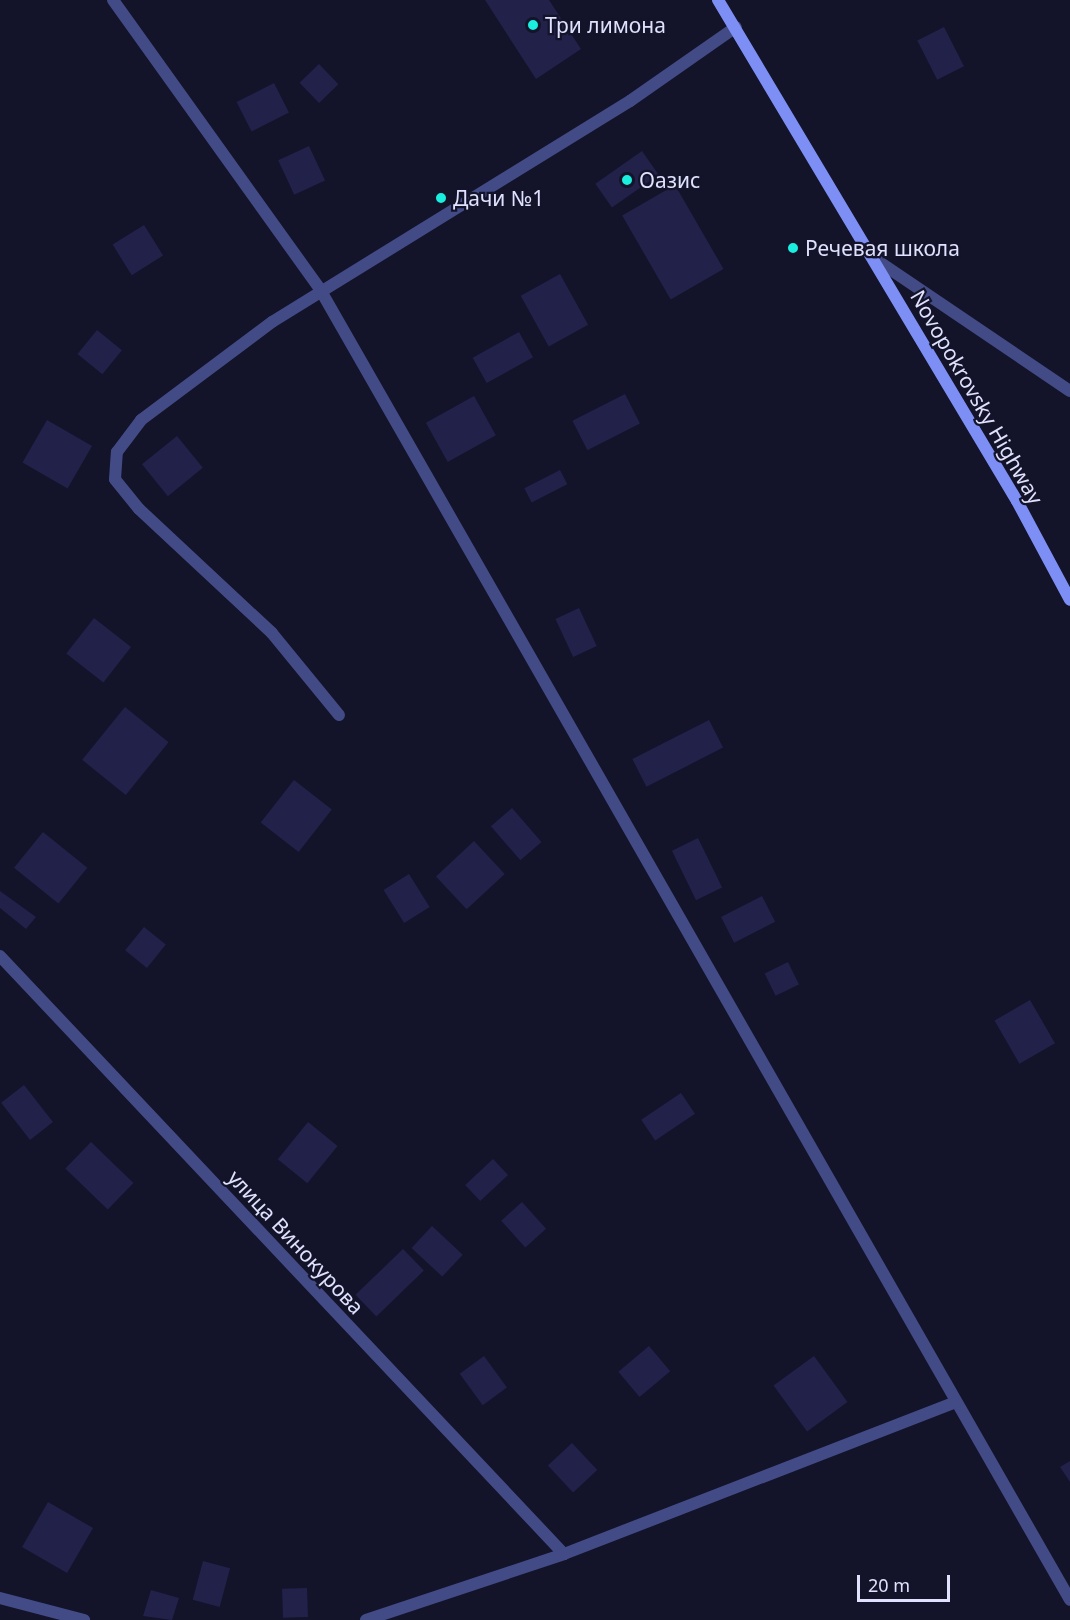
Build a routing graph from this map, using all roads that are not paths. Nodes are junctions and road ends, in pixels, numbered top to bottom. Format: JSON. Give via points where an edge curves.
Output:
{"nodes":[{"id":1,"x":113,"y":0,"type":"edge"},
{"id":2,"x":718,"y":0,"type":"edge"},
{"id":3,"x":736,"y":27,"type":"junction"},
{"id":4,"x":872,"y":257,"type":"junction"},
{"id":5,"x":321,"y":291,"type":"junction"},
{"id":6,"x":1070,"y":392,"type":"edge"},
{"id":7,"x":1070,"y":600,"type":"edge"},
{"id":8,"x":339,"y":715,"type":"dead end"},
{"id":9,"x":0,"y":956,"type":"edge"},
{"id":10,"x":955,"y":1402,"type":"junction"},
{"id":11,"x":564,"y":1554,"type":"junction"},
{"id":12,"x":0,"y":1598,"type":"edge"},
{"id":13,"x":1070,"y":1600,"type":"edge"},
{"id":14,"x":84,"y":1620,"type":"edge"},
{"id":15,"x":366,"y":1620,"type":"edge"}],
"edges":[{"from":1,"to":5,"type":"street"},
{"from":2,"to":3,"type":"main road","name":"Novopokrovsky Highway"},
{"from":3,"to":4,"type":"main road","name":"Novopokrovsky Highway"},
{"from":3,"to":5,"type":"street","via":[[630,101]]},
{"from":4,"to":6,"type":"street"},
{"from":4,"to":7,"type":"main road","name":"Novopokrovsky Highway"},
{"from":5,"to":8,"type":"street","via":[[141,420],[117,452],[115,480],[139,509],[272,633]]},
{"from":5,"to":10,"type":"street"},
{"from":9,"to":11,"type":"street","name":"улица Винокурова"},
{"from":10,"to":11,"type":"street"},
{"from":10,"to":13,"type":"street"},
{"from":11,"to":15,"type":"street"},
{"from":12,"to":14,"type":"street"}]}
